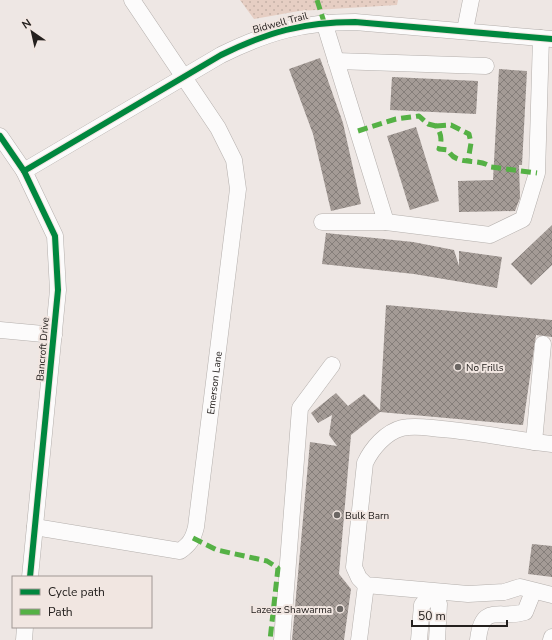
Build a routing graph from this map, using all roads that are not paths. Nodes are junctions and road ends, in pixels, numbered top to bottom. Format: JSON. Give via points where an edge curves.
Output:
{"nodes":[{"id":1,"x":132,"y":0,"type":"edge"},
{"id":2,"x":471,"y":0,"type":"edge"},
{"id":3,"x":324,"y":22,"type":"junction"},
{"id":4,"x":465,"y":30,"type":"junction"},
{"id":5,"x":546,"y":39,"type":"edge"},
{"id":6,"x":336,"y":61,"type":"junction"},
{"id":7,"x":486,"y":66,"type":"dead end"},
{"id":8,"x":183,"y":77,"type":"junction"},
{"id":9,"x":0,"y":136,"type":"edge"},
{"id":10,"x":24,"y":171,"type":"junction"},
{"id":11,"x":322,"y":222,"type":"dead end"},
{"id":12,"x":386,"y":222,"type":"junction"},
{"id":13,"x":0,"y":330,"type":"edge"},
{"id":14,"x":54,"y":335,"type":"junction"},
{"id":15,"x":543,"y":344,"type":"dead end"},
{"id":16,"x":332,"y":365,"type":"dead end"},
{"id":17,"x":534,"y":442,"type":"junction"},
{"id":18,"x":552,"y":444,"type":"edge"},
{"id":19,"x":35,"y":527,"type":"junction"},
{"id":20,"x":30,"y":576,"type":"edge"},
{"id":21,"x":366,"y":585,"type":"junction"},
{"id":22,"x":433,"y":592,"type":"junction"},
{"id":23,"x":533,"y":592,"type":"junction"},
{"id":24,"x":552,"y":595,"type":"edge"},
{"id":25,"x":25,"y":628,"type":"edge"},
{"id":26,"x":24,"y":640,"type":"edge"},
{"id":27,"x":282,"y":640,"type":"edge"},
{"id":28,"x":359,"y":640,"type":"edge"},
{"id":29,"x":419,"y":640,"type":"edge"},
{"id":30,"x":437,"y":640,"type":"edge"},
{"id":31,"x":478,"y":640,"type":"edge"}],
"edges":[{"from":1,"to":8,"type":"street"},
{"from":2,"to":4,"type":"street"},
{"from":3,"to":4,"type":"street","name":"Bidwell Trail"},
{"from":3,"to":6,"type":"street"},
{"from":3,"to":8,"type":"street","name":"Bidwell Trail","via":[[277,31],[248,42]]},
{"from":4,"to":5,"type":"street","name":"Bidwell Trail"},
{"from":5,"to":12,"type":"street","via":[[537,173],[523,219],[490,236]]},
{"from":6,"to":7,"type":"street"},
{"from":6,"to":12,"type":"street"},
{"from":8,"to":10,"type":"street","name":"Bidwell Trail"},
{"from":8,"to":19,"type":"street","name":"Emerson Lane","via":[[218,128],[234,160],[238,189],[193,538],[180,551]]},
{"from":9,"to":10,"type":"street","name":"Bancroft Drive"},
{"from":10,"to":14,"type":"street","name":"Bancroft Drive","via":[[55,236],[58,290]]},
{"from":11,"to":12,"type":"street"},
{"from":13,"to":14,"type":"street"},
{"from":14,"to":19,"type":"street","name":"Bancroft Drive"},
{"from":15,"to":17,"type":"street"},
{"from":16,"to":27,"type":"street","via":[[300,408]]},
{"from":17,"to":18,"type":"street"},
{"from":17,"to":21,"type":"street","via":[[414,426],[401,428],[381,441],[371,452],[364,470],[354,567]]},
{"from":19,"to":20,"type":"street","name":"Bancroft Drive"},
{"from":21,"to":22,"type":"street"},
{"from":21,"to":28,"type":"street"},
{"from":22,"to":23,"type":"street","via":[[504,592],[520,587]]},
{"from":22,"to":29,"type":"street","via":[[422,605]]},
{"from":22,"to":30,"type":"street","via":[[439,604]]},
{"from":23,"to":24,"type":"street"},
{"from":23,"to":31,"type":"street","via":[[525,612],[514,616],[493,614],[486,617],[480,624]]},
{"from":25,"to":26,"type":"street"}]}
